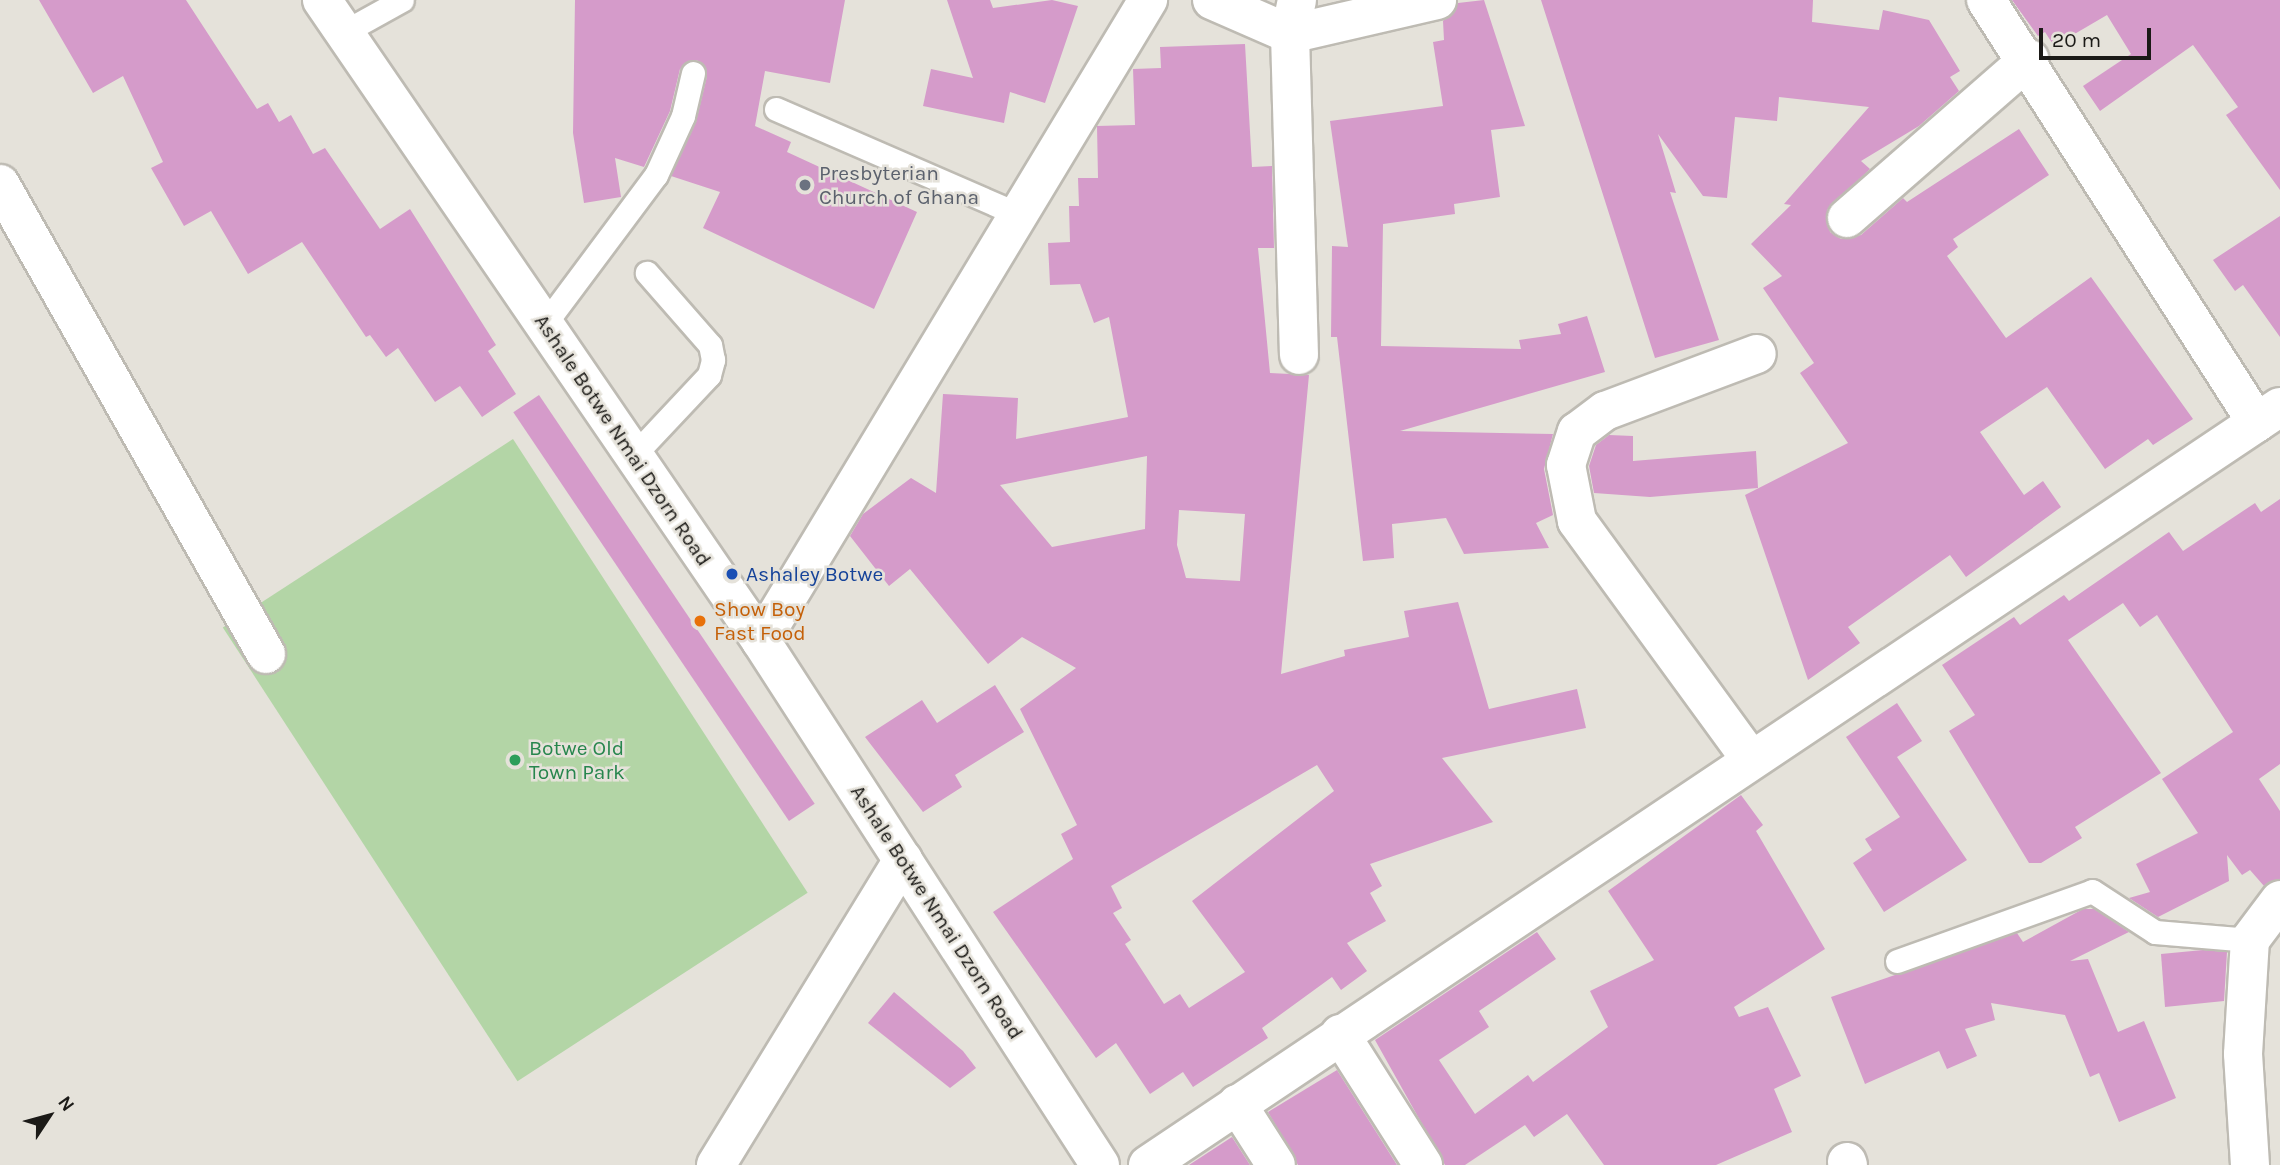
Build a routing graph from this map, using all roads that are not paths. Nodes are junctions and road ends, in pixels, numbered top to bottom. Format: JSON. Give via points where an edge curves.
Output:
{"nodes":[{"id":1,"x":322,"y":0,"type":"edge"},
{"id":2,"x":402,"y":0,"type":"edge"},
{"id":3,"x":1148,"y":0,"type":"edge"},
{"id":4,"x":1212,"y":0,"type":"edge"},
{"id":5,"x":1437,"y":0,"type":"edge"},
{"id":6,"x":1986,"y":0,"type":"edge"},
{"id":7,"x":1293,"y":17,"type":"edge"},
{"id":8,"x":344,"y":32,"type":"junction"},
{"id":9,"x":2029,"y":59,"type":"junction"},
{"id":10,"x":693,"y":73,"type":"dead end"},
{"id":11,"x":776,"y":109,"type":"dead end"},
{"id":12,"x":0,"y":184,"type":"edge"},
{"id":13,"x":1017,"y":214,"type":"junction"},
{"id":14,"x":1847,"y":218,"type":"dead end"},
{"id":15,"x":647,"y":273,"type":"dead end"},
{"id":16,"x":544,"y":325,"type":"junction"},
{"id":17,"x":1757,"y":354,"type":"dead end"},
{"id":18,"x":1299,"y":355,"type":"dead end"},
{"id":19,"x":2268,"y":415,"type":"edge"},
{"id":20,"x":633,"y":456,"type":"junction"},
{"id":21,"x":761,"y":641,"type":"junction"},
{"id":22,"x":266,"y":654,"type":"dead end"},
{"id":23,"x":1749,"y":757,"type":"junction"},
{"id":24,"x":903,"y":860,"type":"junction"},
{"id":25,"x":2280,"y":900,"type":"edge"},
{"id":26,"x":2250,"y":940,"type":"junction"},
{"id":27,"x":1897,"y":961,"type":"dead end"},
{"id":28,"x":1339,"y":1034,"type":"junction"},
{"id":29,"x":1237,"y":1104,"type":"junction"},
{"id":30,"x":716,"y":1165,"type":"edge"},
{"id":31,"x":1100,"y":1165,"type":"edge"},
{"id":32,"x":1148,"y":1165,"type":"edge"},
{"id":33,"x":1276,"y":1165,"type":"edge"},
{"id":34,"x":1423,"y":1165,"type":"edge"},
{"id":35,"x":2250,"y":1165,"type":"edge"}],
"edges":[{"from":1,"to":8,"type":"street","name":"Ashale Botwe Nmai Dzorn Road"},
{"from":2,"to":8,"type":"lane"},
{"from":3,"to":13,"type":"street"},
{"from":4,"to":7,"type":"street"},
{"from":5,"to":7,"type":"street"},
{"from":6,"to":9,"type":"street"},
{"from":7,"to":18,"type":"street"},
{"from":8,"to":16,"type":"street","name":"Ashale Botwe Nmai Dzorn Road"},
{"from":9,"to":14,"type":"street"},
{"from":9,"to":19,"type":"street"},
{"from":10,"to":16,"type":"lane","via":[[683,116],[656,174]]},
{"from":11,"to":13,"type":"lane"},
{"from":12,"to":22,"type":"street"},
{"from":13,"to":21,"type":"street"},
{"from":15,"to":20,"type":"lane","via":[[710,345],[713,360],[709,375]]},
{"from":16,"to":20,"type":"street","name":"Ashale Botwe Nmai Dzorn Road"},
{"from":17,"to":23,"type":"street","via":[[1605,411],[1577,432],[1566,465],[1577,521]]},
{"from":19,"to":23,"type":"street"},
{"from":20,"to":21,"type":"street","name":"Ashale Botwe Nmai Dzorn Road"},
{"from":21,"to":24,"type":"street","name":"Ashale Botwe Nmai Dzorn Road"},
{"from":23,"to":28,"type":"street"},
{"from":24,"to":30,"type":"street"},
{"from":24,"to":31,"type":"street","name":"Ashale Botwe Nmai Dzorn Road"},
{"from":25,"to":26,"type":"street"},
{"from":26,"to":27,"type":"lane","via":[[2155,932],[2092,891]]},
{"from":26,"to":35,"type":"street","via":[[2243,1054]]},
{"from":28,"to":29,"type":"street"},
{"from":28,"to":34,"type":"street"},
{"from":29,"to":32,"type":"street"},
{"from":29,"to":33,"type":"street"}]}
